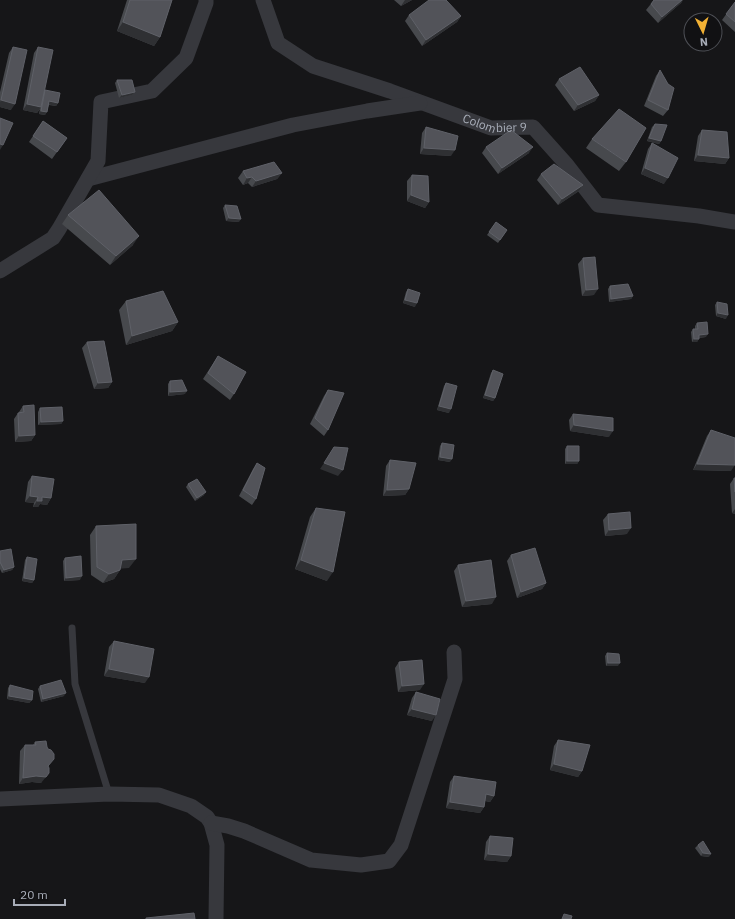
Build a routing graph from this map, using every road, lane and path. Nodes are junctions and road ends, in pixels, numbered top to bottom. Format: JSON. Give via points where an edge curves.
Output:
{"nodes":[{"id":1,"x":206,"y":0,"type":"edge"},
{"id":2,"x":263,"y":0,"type":"edge"},
{"id":3,"x":421,"y":103,"type":"junction"},
{"id":4,"x":88,"y":179,"type":"junction"},
{"id":5,"x":735,"y":222,"type":"edge"},
{"id":6,"x":0,"y":271,"type":"edge"},
{"id":7,"x":72,"y":628,"type":"dead end"},
{"id":8,"x":454,"y":652,"type":"dead end"},
{"id":9,"x":109,"y":794,"type":"junction"},
{"id":10,"x":0,"y":800,"type":"edge"},
{"id":11,"x":210,"y":823,"type":"junction"},
{"id":12,"x":216,"y":919,"type":"edge"}],
"edges":[{"from":1,"to":4,"type":"street","via":[[186,58],[152,91],[101,102],[98,161]]},
{"from":2,"to":3,"type":"street","name":"Colombier 9","via":[[278,43],[313,66]]},
{"from":3,"to":4,"type":"street","via":[[367,110],[293,125]]},
{"from":3,"to":5,"type":"street","name":"Colombier 9","via":[[491,128],[533,127],[598,205]]},
{"from":4,"to":6,"type":"street","via":[[53,238]]},
{"from":7,"to":9,"type":"lane","via":[[75,684]]},
{"from":8,"to":11,"type":"street","via":[[454,679],[401,845],[389,861],[361,866],[311,860],[244,831]]},
{"from":9,"to":10,"type":"street"},
{"from":9,"to":11,"type":"street","via":[[159,795],[191,806],[207,817]]},
{"from":11,"to":12,"type":"street","via":[[216,845]]}]}
